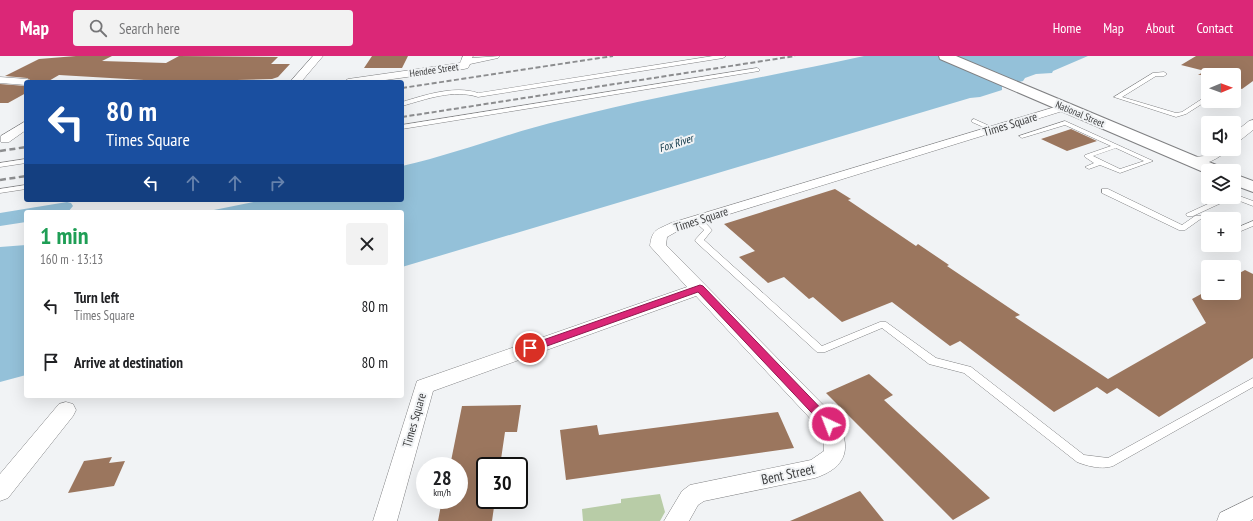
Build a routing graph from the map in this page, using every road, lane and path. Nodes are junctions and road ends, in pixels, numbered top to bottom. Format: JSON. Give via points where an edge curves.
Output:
{"nodes":[{"id":1,"x":318,"y":56,"type":"edge"},
{"id":2,"x":495,"y":56,"type":"edge"},
{"id":3,"x":723,"y":56,"type":"edge"},
{"id":4,"x":945,"y":56,"type":"edge"},
{"id":5,"x":467,"y":59,"type":"edge"},
{"id":6,"x":757,"y":70,"type":"dead end"},
{"id":7,"x":1164,"y":74,"type":"dead end"},
{"id":8,"x":0,"y":80,"type":"edge"},
{"id":9,"x":297,"y":80,"type":"edge"},
{"id":10,"x":362,"y":80,"type":"edge"},
{"id":11,"x":24,"y":82,"type":"edge"},
{"id":12,"x":1201,"y":102,"type":"edge"},
{"id":13,"x":404,"y":103,"type":"edge"},
{"id":14,"x":1064,"y":107,"type":"junction"},
{"id":15,"x":974,"y":121,"type":"dead end"},
{"id":16,"x":1253,"y":124,"type":"edge"},
{"id":17,"x":24,"y":126,"type":"edge"},
{"id":18,"x":404,"y":126,"type":"edge"},
{"id":19,"x":992,"y":129,"type":"junction"},
{"id":20,"x":1241,"y":133,"type":"edge"},
{"id":21,"x":1022,"y":136,"type":"dead end"},
{"id":22,"x":5,"y":139,"type":"dead end"},
{"id":23,"x":1117,"y":146,"type":"junction"},
{"id":24,"x":24,"y":161,"type":"edge"},
{"id":25,"x":1100,"y":162,"type":"junction"},
{"id":26,"x":1201,"y":164,"type":"edge"},
{"id":27,"x":0,"y":165,"type":"edge"},
{"id":28,"x":1089,"y":167,"type":"dead end"},
{"id":29,"x":1241,"y":182,"type":"edge"},
{"id":30,"x":24,"y":187,"type":"edge"},
{"id":31,"x":1253,"y":187,"type":"edge"},
{"id":32,"x":1105,"y":190,"type":"dead end"},
{"id":33,"x":0,"y":191,"type":"edge"},
{"id":34,"x":1241,"y":199,"type":"edge"},
{"id":35,"x":1213,"y":204,"type":"edge"},
{"id":36,"x":1253,"y":204,"type":"edge"},
{"id":37,"x":1190,"y":214,"type":"dead end"},
{"id":38,"x":1198,"y":218,"type":"dead end"},
{"id":39,"x":697,"y":219,"type":"junction"},
{"id":40,"x":1253,"y":222,"type":"edge"},
{"id":41,"x":1241,"y":228,"type":"edge"},
{"id":42,"x":700,"y":288,"type":"junction"},
{"id":43,"x":1253,"y":382,"type":"edge"},
{"id":44,"x":66,"y":410,"type":"dead end"},
{"id":45,"x":0,"y":492,"type":"edge"},
{"id":46,"x":1253,"y":506,"type":"edge"},
{"id":47,"x":385,"y":521,"type":"edge"},
{"id":48,"x":676,"y":521,"type":"edge"},
{"id":49,"x":1229,"y":521,"type":"edge"}],
"edges":[{"from":1,"to":9,"type":"street"},
{"from":2,"to":5,"type":"street","name":"Hendee Street"},
{"from":3,"to":13,"type":"lane","via":[[478,95],[464,92],[422,98]]},
{"from":4,"to":14,"type":"street","name":"National Street"},
{"from":5,"to":10,"type":"street","name":"Hendee Street","via":[[464,66]]},
{"from":6,"to":18,"type":"lane"},
{"from":7,"to":12,"type":"lane","via":[[1155,74],[1117,97],[1176,115]]},
{"from":8,"to":11,"type":"street"},
{"from":14,"to":19,"type":"street","name":"Times Square"},
{"from":14,"to":26,"type":"street","name":"National Street"},
{"from":15,"to":19,"type":"lane"},
{"from":16,"to":20,"type":"street"},
{"from":17,"to":22,"type":"street"},
{"from":19,"to":39,"type":"street","name":"Times Square"},
{"from":21,"to":23,"type":"lane","via":[[1065,123]]},
{"from":23,"to":25,"type":"lane","via":[[1087,156]]},
{"from":23,"to":25,"type":"lane","via":[[1150,161],[1120,171]]},
{"from":24,"to":27,"type":"lane"},
{"from":25,"to":28,"type":"lane"},
{"from":29,"to":31,"type":"street"},
{"from":30,"to":33,"type":"lane"},
{"from":32,"to":38,"type":"lane","via":[[1182,228]]},
{"from":34,"to":36,"type":"lane"},
{"from":35,"to":37,"type":"lane"},
{"from":39,"to":42,"type":"street","name":"Times Square","via":[[659,235],[658,246]]},
{"from":39,"to":43,"type":"lane","via":[[708,230],[699,240],[821,350],[883,324],[933,361],[967,370],[1081,459],[1109,463]]},
{"from":40,"to":41,"type":"lane"},
{"from":42,"to":47,"type":"street","name":"Times Square","via":[[424,386]]},
{"from":42,"to":48,"type":"street","name":"Bent Street","via":[[829,424],[836,447],[833,458],[815,469],[698,492],[690,498]]},
{"from":44,"to":45,"type":"street"},
{"from":46,"to":49,"type":"street"}]}
